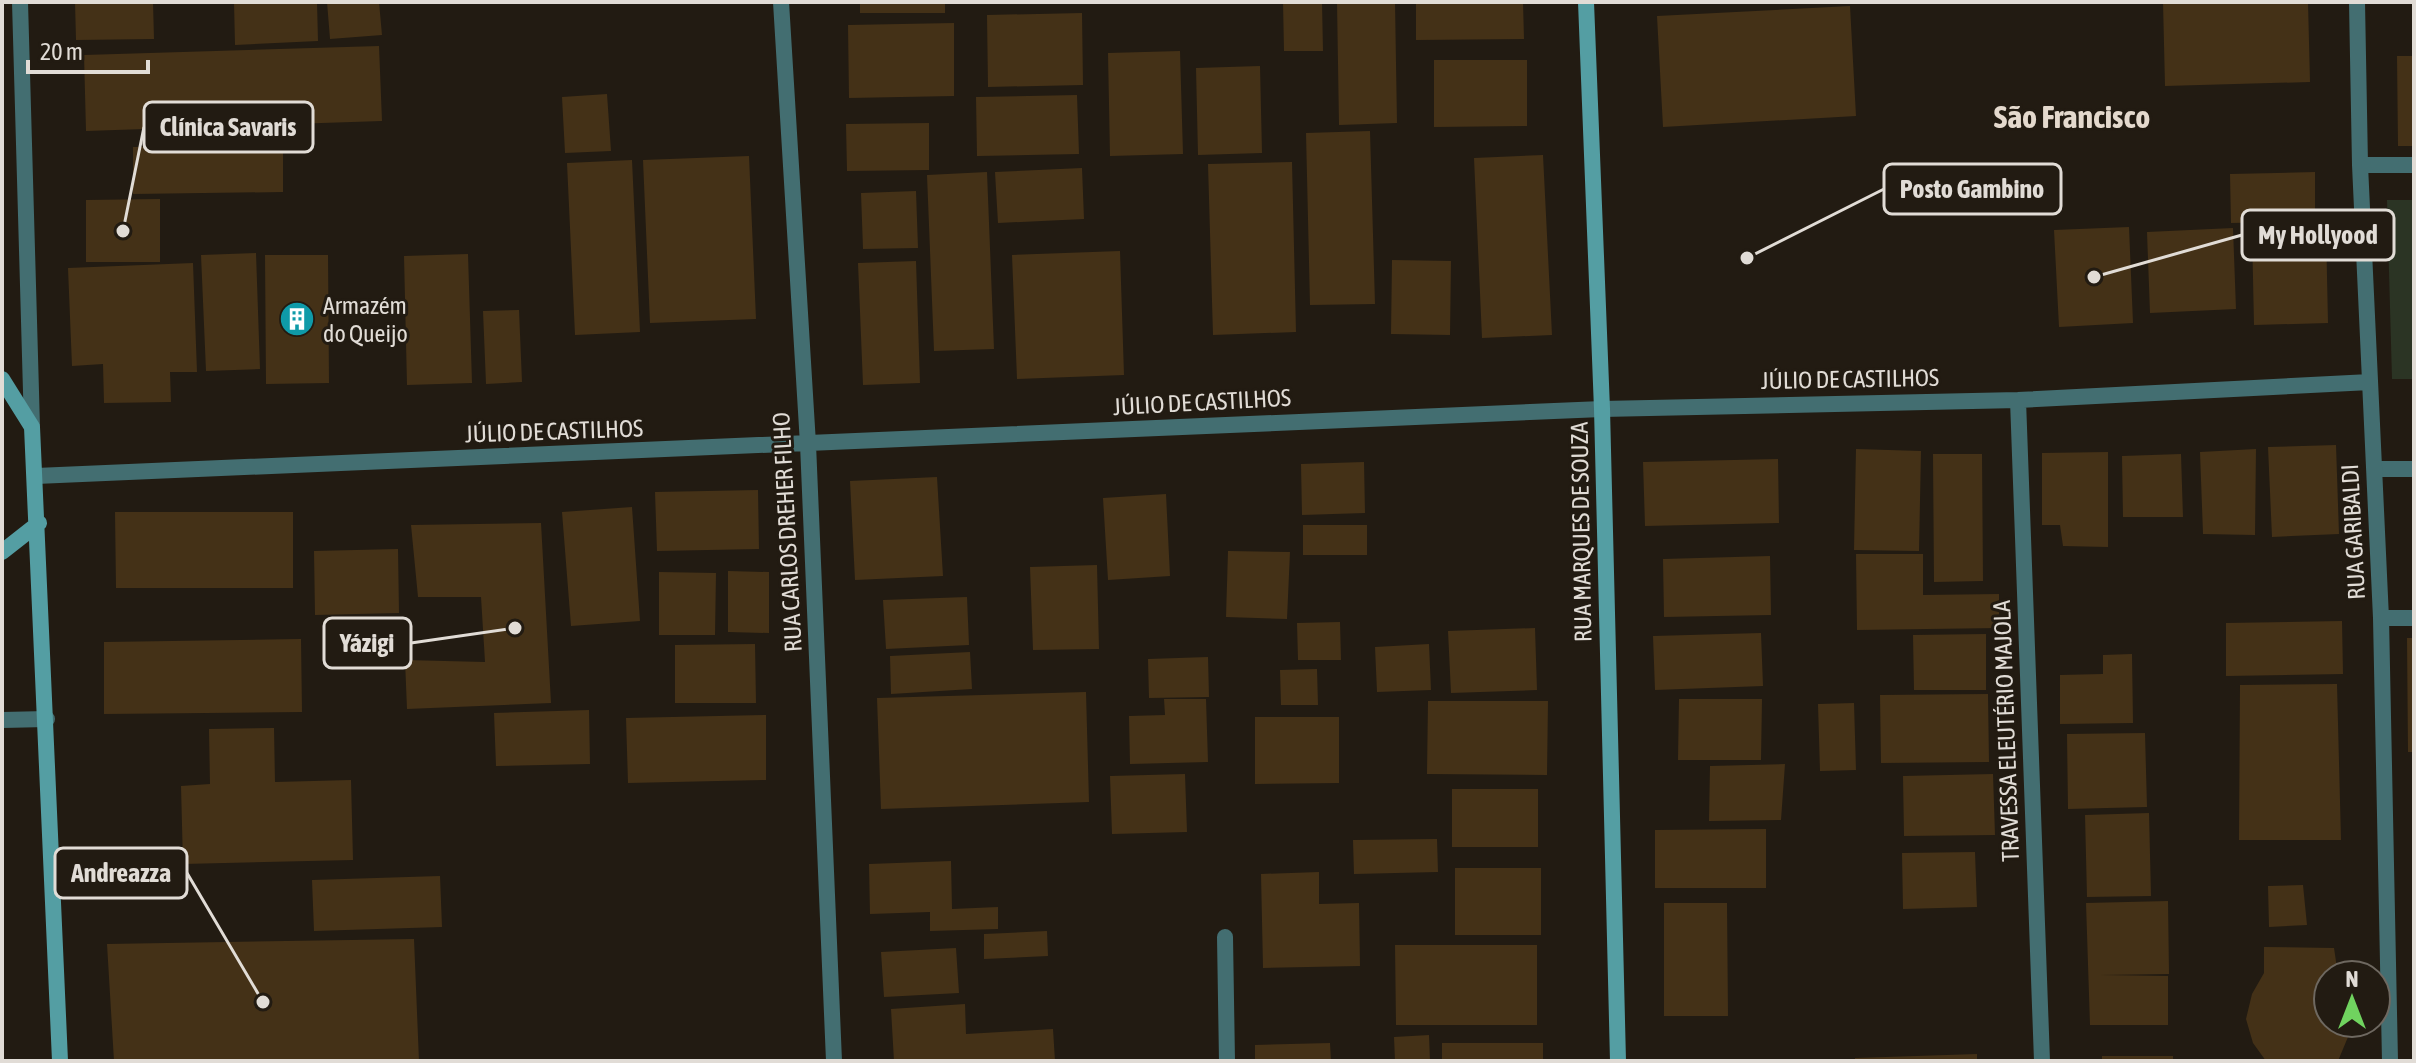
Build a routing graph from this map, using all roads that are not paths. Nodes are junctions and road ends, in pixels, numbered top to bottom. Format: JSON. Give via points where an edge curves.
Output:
{"nodes":[{"id":1,"x":20,"y":2,"type":"edge"},
{"id":2,"x":781,"y":2,"type":"edge"},
{"id":3,"x":1586,"y":2,"type":"edge"},
{"id":4,"x":2357,"y":2,"type":"edge"},
{"id":5,"x":2360,"y":165,"type":"junction"},
{"id":6,"x":2414,"y":165,"type":"edge"},
{"id":7,"x":2,"y":379,"type":"edge"},
{"id":8,"x":2370,"y":382,"type":"junction"},
{"id":9,"x":2018,"y":400,"type":"junction"},
{"id":10,"x":1602,"y":409,"type":"junction"},
{"id":11,"x":32,"y":427,"type":"junction"},
{"id":12,"x":808,"y":444,"type":"junction"},
{"id":13,"x":2375,"y":469,"type":"junction"},
{"id":14,"x":2414,"y":469,"type":"edge"},
{"id":15,"x":36,"y":476,"type":"junction"},
{"id":16,"x":39,"y":523,"type":"junction"},
{"id":17,"x":2,"y":552,"type":"edge"},
{"id":18,"x":2381,"y":618,"type":"junction"},
{"id":19,"x":2414,"y":618,"type":"edge"},
{"id":20,"x":47,"y":719,"type":"junction"},
{"id":21,"x":2,"y":720,"type":"edge"},
{"id":22,"x":1225,"y":937,"type":"dead end"},
{"id":23,"x":60,"y":1061,"type":"edge"},
{"id":24,"x":834,"y":1061,"type":"edge"},
{"id":25,"x":1227,"y":1061,"type":"edge"},
{"id":26,"x":1618,"y":1061,"type":"edge"},
{"id":27,"x":2042,"y":1061,"type":"edge"},
{"id":28,"x":2390,"y":1061,"type":"edge"}],
"edges":[{"from":1,"to":11,"type":"street"},
{"from":2,"to":12,"type":"street","name":"RUA CARLOS DREHER FILHO"},
{"from":3,"to":10,"type":"street","name":"RUA MARQUES DE SOUZA"},
{"from":4,"to":5,"type":"street","name":"RUA GARIBALDI"},
{"from":5,"to":6,"type":"street"},
{"from":5,"to":8,"type":"street","name":"RUA GARIBALDI"},
{"from":7,"to":11,"type":"street"},
{"from":8,"to":9,"type":"street","name":"JÚLIO DE CASTILHOS"},
{"from":8,"to":13,"type":"street","name":"RUA GARIBALDI"},
{"from":9,"to":10,"type":"street","name":"JÚLIO DE CASTILHOS"},
{"from":9,"to":27,"type":"street","name":"TRAVESSA ELEUTÉRIO MAJOLA"},
{"from":10,"to":12,"type":"street","name":"JÚLIO DE CASTILHOS"},
{"from":10,"to":26,"type":"street","name":"RUA MARQUES DE SOUZA"},
{"from":11,"to":15,"type":"street"},
{"from":12,"to":15,"type":"street","name":"JÚLIO DE CASTILHOS"},
{"from":12,"to":24,"type":"street","name":"RUA CARLOS DREHER FILHO"},
{"from":13,"to":14,"type":"street"},
{"from":13,"to":18,"type":"street","name":"RUA GARIBALDI"},
{"from":15,"to":16,"type":"street"},
{"from":16,"to":17,"type":"street"},
{"from":16,"to":20,"type":"street"},
{"from":18,"to":19,"type":"street"},
{"from":18,"to":28,"type":"street","name":"RUA GARIBALDI"},
{"from":20,"to":21,"type":"street"},
{"from":20,"to":23,"type":"street"},
{"from":22,"to":25,"type":"street"}]}
